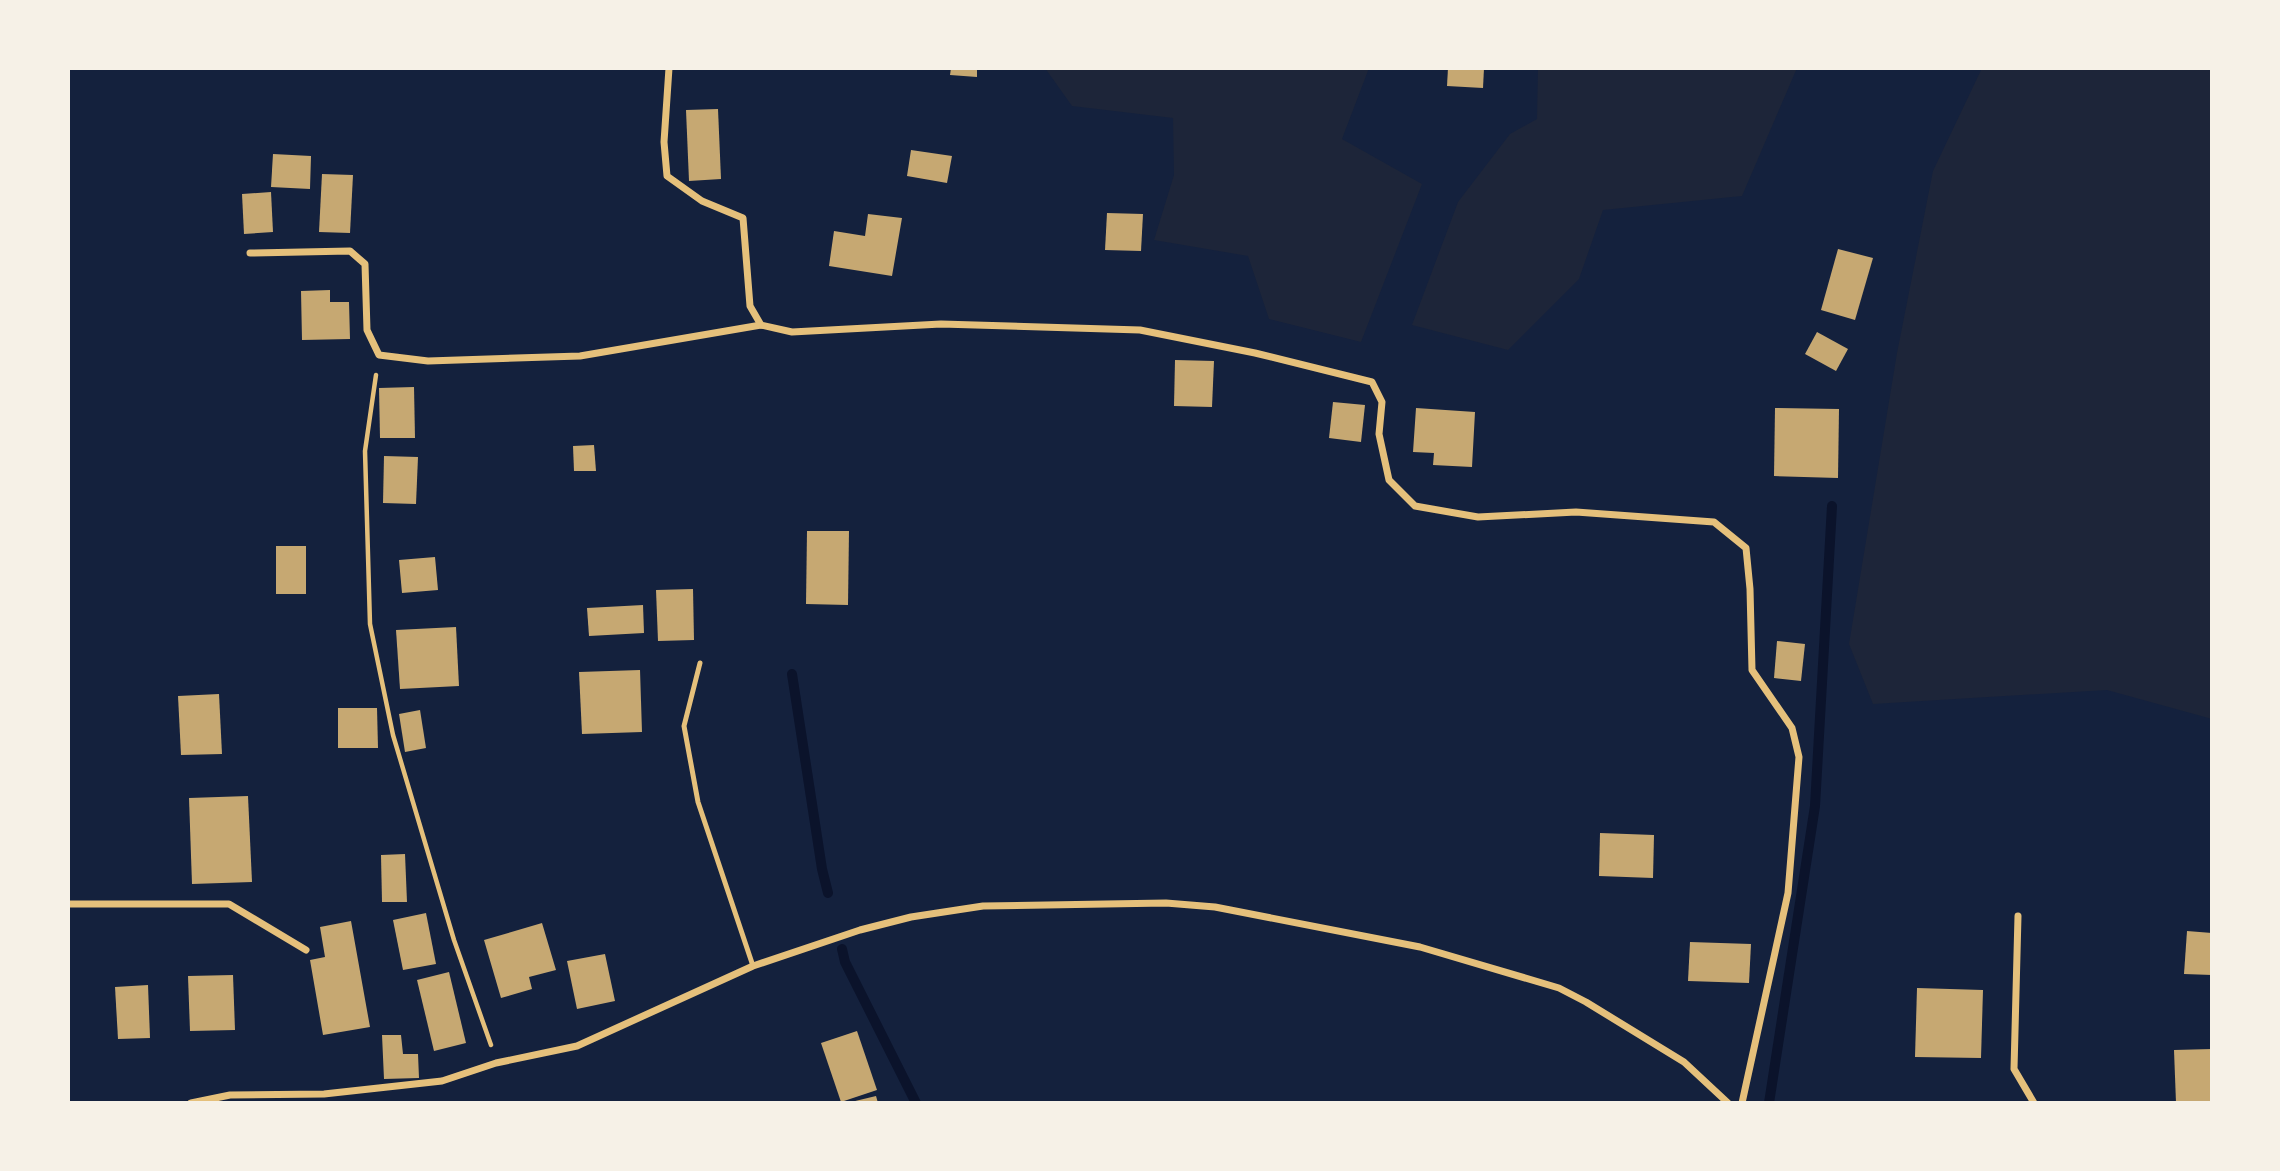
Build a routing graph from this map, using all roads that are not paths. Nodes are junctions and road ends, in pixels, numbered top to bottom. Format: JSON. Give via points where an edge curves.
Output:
{"nodes":[{"id":1,"x":669,"y":68,"type":"edge"},
{"id":2,"x":250,"y":253,"type":"dead end"},
{"id":3,"x":761,"y":325,"type":"junction"},
{"id":4,"x":700,"y":663,"type":"dead end"},
{"id":5,"x":68,"y":904,"type":"edge"},
{"id":6,"x":2018,"y":916,"type":"dead end"},
{"id":7,"x":306,"y":950,"type":"dead end"},
{"id":8,"x":753,"y":967,"type":"junction"},
{"id":9,"x":191,"y":1103,"type":"edge"},
{"id":10,"x":1728,"y":1103,"type":"edge"},
{"id":11,"x":1742,"y":1103,"type":"edge"},
{"id":12,"x":2034,"y":1103,"type":"edge"}],
"edges":[{"from":1,"to":3,"type":"street","via":[[664,142],[667,176],[702,201],[743,218],[750,306]]},
{"from":2,"to":3,"type":"street","via":[[350,251],[365,264],[367,330],[379,355],[428,361],[580,356]]},
{"from":3,"to":11,"type":"street","via":[[792,332],[941,324],[1140,330],[1255,353],[1373,382],[1382,402],[1379,434],[1389,480],[1415,506],[1478,517],[1576,512],[1714,522],[1746,548],[1752,670],[1792,728],[1798,757],[1788,893]]},
{"from":4,"to":8,"type":"lane","via":[[684,726],[698,802]]},
{"from":5,"to":7,"type":"street","via":[[229,904]]},
{"from":6,"to":12,"type":"street","via":[[2014,1069]]},
{"from":8,"to":9,"type":"street","via":[[577,1046],[496,1062],[442,1081],[324,1094],[230,1095]]},
{"from":8,"to":10,"type":"street","via":[[860,930],[983,906],[1166,903],[1214,907],[1420,947],[1559,988],[1684,1062]]}]}
